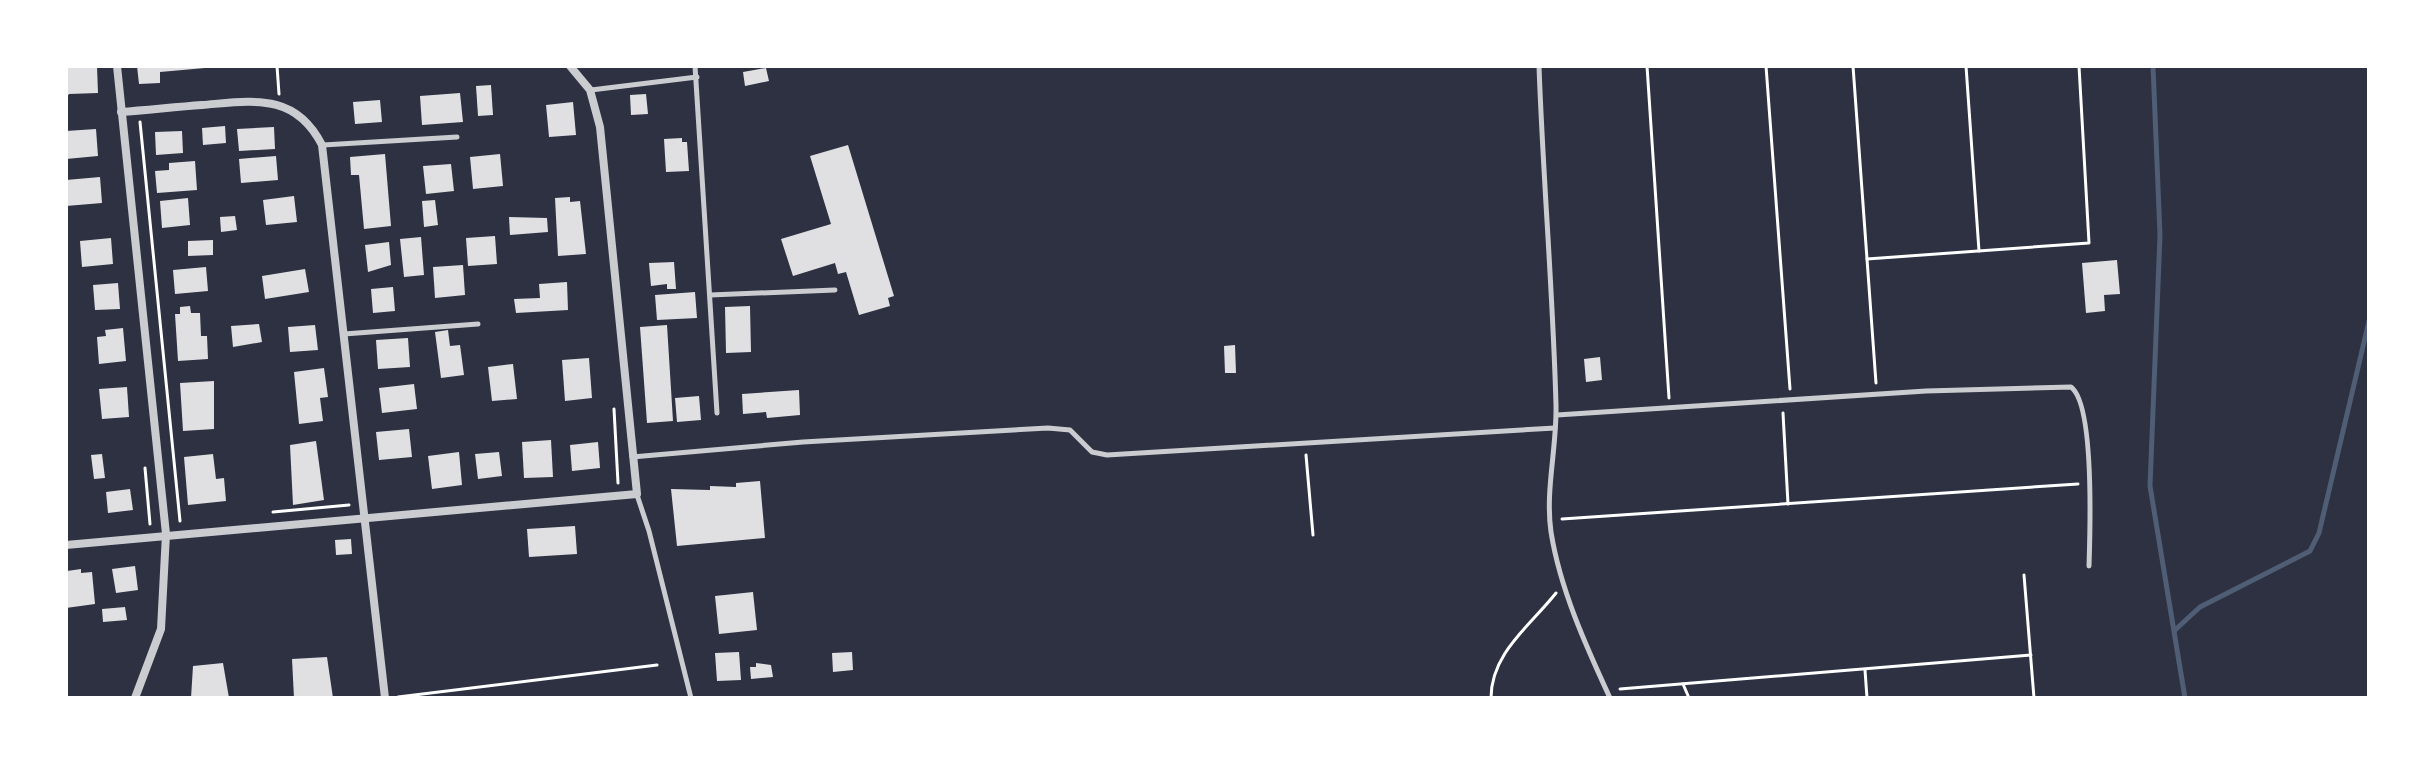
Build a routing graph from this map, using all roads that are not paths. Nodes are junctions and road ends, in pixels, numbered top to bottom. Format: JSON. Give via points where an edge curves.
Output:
{"nodes":[{"id":1,"x":117,"y":66,"type":"edge"},
{"id":2,"x":570,"y":66,"type":"edge"},
{"id":3,"x":695,"y":66,"type":"edge"},
{"id":4,"x":1539,"y":66,"type":"edge"},
{"id":5,"x":697,"y":77,"type":"junction"},
{"id":6,"x":590,"y":90,"type":"junction"},
{"id":7,"x":121,"y":112,"type":"junction"},
{"id":8,"x":457,"y":137,"type":"dead end"},
{"id":9,"x":322,"y":145,"type":"junction"},
{"id":10,"x":835,"y":290,"type":"dead end"},
{"id":11,"x":710,"y":295,"type":"junction"},
{"id":12,"x":478,"y":324,"type":"dead end"},
{"id":13,"x":343,"y":334,"type":"junction"},
{"id":14,"x":717,"y":413,"type":"dead end"},
{"id":15,"x":1557,"y":415,"type":"junction"},
{"id":16,"x":1555,"y":428,"type":"junction"},
{"id":17,"x":631,"y":458,"type":"junction"},
{"id":18,"x":637,"y":494,"type":"junction"},
{"id":19,"x":362,"y":517,"type":"junction"},
{"id":20,"x":166,"y":534,"type":"junction"},
{"id":21,"x":66,"y":545,"type":"edge"},
{"id":22,"x":2089,"y":566,"type":"dead end"},
{"id":23,"x":135,"y":698,"type":"edge"},
{"id":24,"x":388,"y":698,"type":"edge"},
{"id":25,"x":691,"y":698,"type":"edge"},
{"id":26,"x":1610,"y":698,"type":"edge"}],
"edges":[{"from":1,"to":7,"type":"street"},
{"from":2,"to":6,"type":"street"},
{"from":3,"to":5,"type":"lane"},
{"from":4,"to":15,"type":"lane"},
{"from":5,"to":6,"type":"lane"},
{"from":5,"to":11,"type":"lane"},
{"from":6,"to":17,"type":"street","via":[[600,127]]},
{"from":7,"to":9,"type":"street","via":[[261,101],[307,121]]},
{"from":7,"to":20,"type":"street"},
{"from":8,"to":9,"type":"lane"},
{"from":9,"to":13,"type":"street"},
{"from":10,"to":11,"type":"lane"},
{"from":11,"to":14,"type":"lane"},
{"from":12,"to":13,"type":"lane"},
{"from":13,"to":19,"type":"street"},
{"from":15,"to":16,"type":"lane"},
{"from":15,"to":22,"type":"lane","via":[[2071,387],[2079,396],[2090,483]]},
{"from":16,"to":17,"type":"lane","via":[[1107,455],[1092,452],[1070,430],[1048,428]]},
{"from":16,"to":26,"type":"lane","via":[[1551,520],[1565,583]]},
{"from":17,"to":18,"type":"street"},
{"from":18,"to":19,"type":"street"},
{"from":18,"to":25,"type":"lane"},
{"from":19,"to":20,"type":"street"},
{"from":19,"to":24,"type":"street"},
{"from":20,"to":21,"type":"street"},
{"from":20,"to":23,"type":"street","via":[[161,629]]}]}
